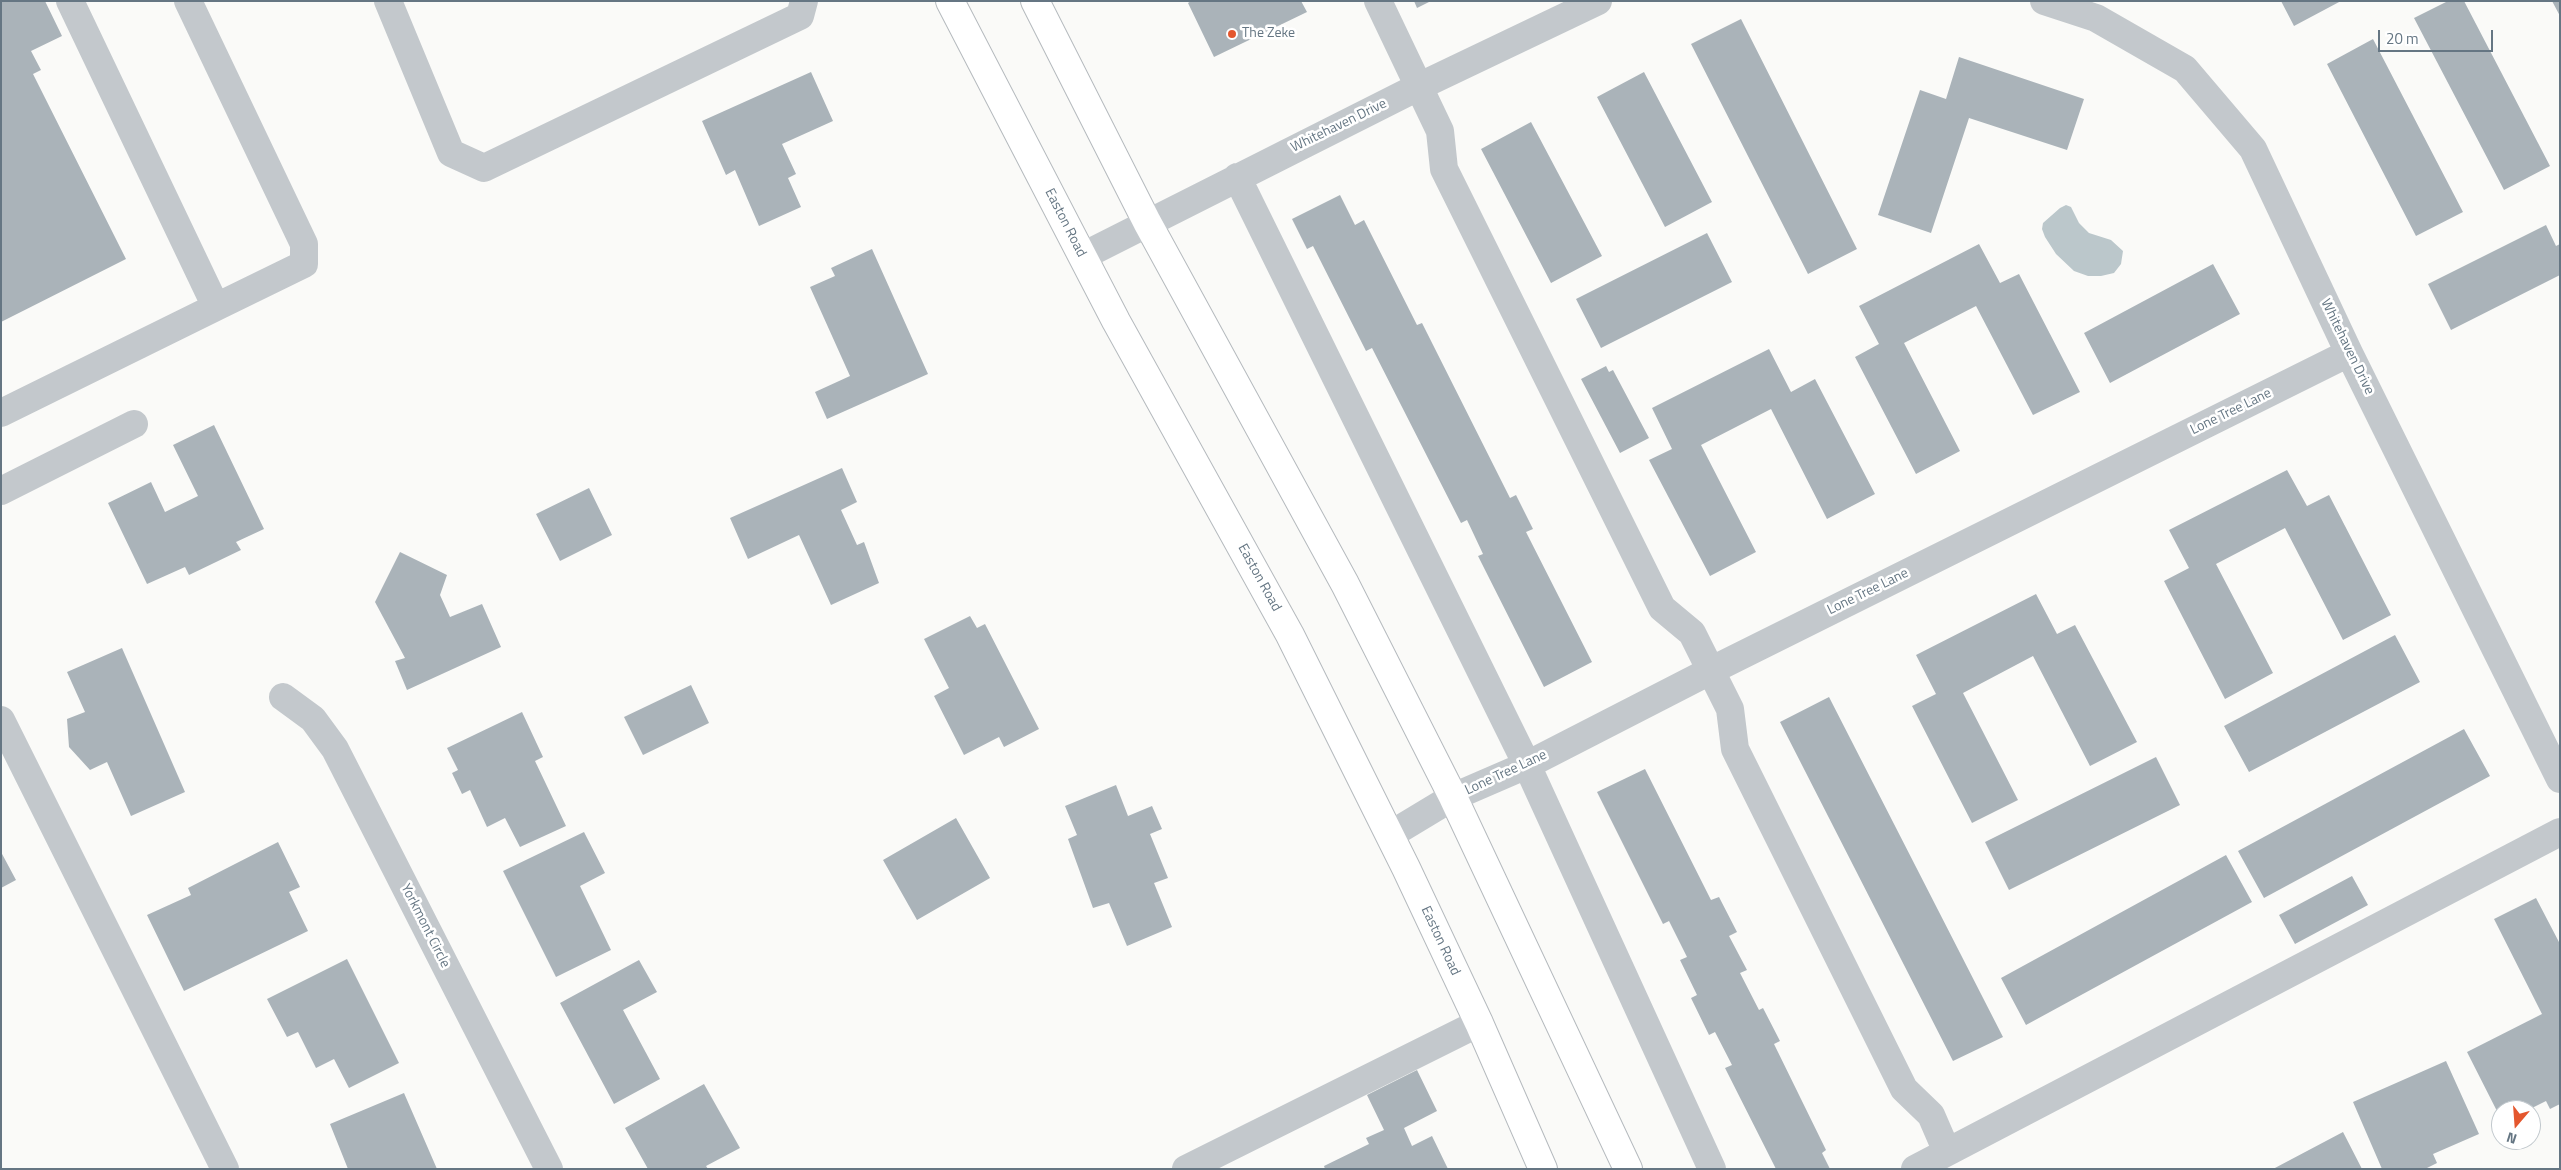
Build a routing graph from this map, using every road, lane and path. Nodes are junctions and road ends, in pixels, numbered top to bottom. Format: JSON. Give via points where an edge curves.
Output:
{"nodes":[{"id":1,"x":70,"y":1,"type":"edge"},
{"id":2,"x":188,"y":1,"type":"edge"},
{"id":3,"x":388,"y":1,"type":"edge"},
{"id":4,"x":804,"y":1,"type":"edge"},
{"id":5,"x":950,"y":1,"type":"edge"},
{"id":6,"x":1034,"y":1,"type":"edge"},
{"id":7,"x":1378,"y":1,"type":"edge"},
{"id":8,"x":1598,"y":1,"type":"edge"},
{"id":9,"x":2044,"y":1,"type":"edge"},
{"id":10,"x":2099,"y":10,"type":"edge"},
{"id":11,"x":1418,"y":87,"type":"junction"},
{"id":12,"x":1237,"y":177,"type":"junction"},
{"id":13,"x":1147,"y":222,"type":"junction"},
{"id":14,"x":1083,"y":256,"type":"junction"},
{"id":15,"x":216,"y":307,"type":"junction"},
{"id":16,"x":2349,"y":353,"type":"junction"},
{"id":17,"x":1,"y":413,"type":"edge"},
{"id":18,"x":134,"y":424,"type":"dead end"},
{"id":19,"x":1,"y":491,"type":"edge"},
{"id":20,"x":1710,"y":671,"type":"junction"},
{"id":21,"x":283,"y":698,"type":"dead end"},
{"id":22,"x":1,"y":720,"type":"edge"},
{"id":23,"x":1527,"y":765,"type":"junction"},
{"id":24,"x":2560,"y":779,"type":"edge"},
{"id":25,"x":1453,"y":797,"type":"junction"},
{"id":26,"x":2560,"y":832,"type":"edge"},
{"id":27,"x":1390,"y":835,"type":"junction"},
{"id":28,"x":1479,"y":1022,"type":"junction"},
{"id":29,"x":1947,"y":1152,"type":"junction"},
{"id":30,"x":225,"y":1169,"type":"edge"},
{"id":31,"x":549,"y":1169,"type":"edge"},
{"id":32,"x":1186,"y":1169,"type":"edge"},
{"id":33,"x":1543,"y":1169,"type":"edge"},
{"id":34,"x":1628,"y":1169,"type":"edge"},
{"id":35,"x":1712,"y":1169,"type":"edge"},
{"id":36,"x":1915,"y":1169,"type":"edge"}],
"edges":[{"from":1,"to":15,"type":"street"},
{"from":2,"to":15,"type":"street","via":[[304,244],[304,264]]},
{"from":3,"to":4,"type":"street","via":[[451,152],[484,168],[800,16]]},
{"from":5,"to":14,"type":"main road","name":"Easton Road"},
{"from":6,"to":13,"type":"main road"},
{"from":7,"to":11,"type":"street"},
{"from":8,"to":11,"type":"street","name":"Whitehaven Drive"},
{"from":9,"to":10,"type":"street","name":"Whitehaven Drive"},
{"from":10,"to":16,"type":"street","name":"Whitehaven Drive","via":[[2185,69],[2253,149]]},
{"from":11,"to":12,"type":"street","name":"Whitehaven Drive"},
{"from":11,"to":20,"type":"street","via":[[1440,131],[1444,169],[1662,608],[1692,633]]},
{"from":12,"to":13,"type":"street","name":"Whitehaven Drive"},
{"from":12,"to":23,"type":"street"},
{"from":13,"to":14,"type":"street","name":"Whitehaven Drive"},
{"from":13,"to":25,"type":"main road","via":[[1345,584]]},
{"from":14,"to":27,"type":"main road","name":"Easton Road","via":[[1290,635]]},
{"from":15,"to":17,"type":"street"},
{"from":16,"to":20,"type":"street","name":"Lone Tree Lane"},
{"from":16,"to":24,"type":"street","name":"Whitehaven Drive"},
{"from":18,"to":19,"type":"street"},
{"from":20,"to":23,"type":"street","name":"Lone Tree Lane"},
{"from":20,"to":29,"type":"street","via":[[1730,709],[1735,748],[1904,1089],[1931,1115]]},
{"from":21,"to":31,"type":"street","name":"Yorkmont Circle","via":[[313,719],[335,749]]},
{"from":22,"to":30,"type":"street"},
{"from":23,"to":25,"type":"street","name":"Lone Tree Lane"},
{"from":23,"to":35,"type":"street"},
{"from":25,"to":27,"type":"street","name":"Lone Tree Lane"},
{"from":25,"to":34,"type":"main road"},
{"from":26,"to":29,"type":"street"},
{"from":27,"to":28,"type":"main road","name":"Easton Road"},
{"from":28,"to":32,"type":"street"},
{"from":28,"to":33,"type":"main road","name":"Easton Road"},
{"from":29,"to":36,"type":"street"}]}
